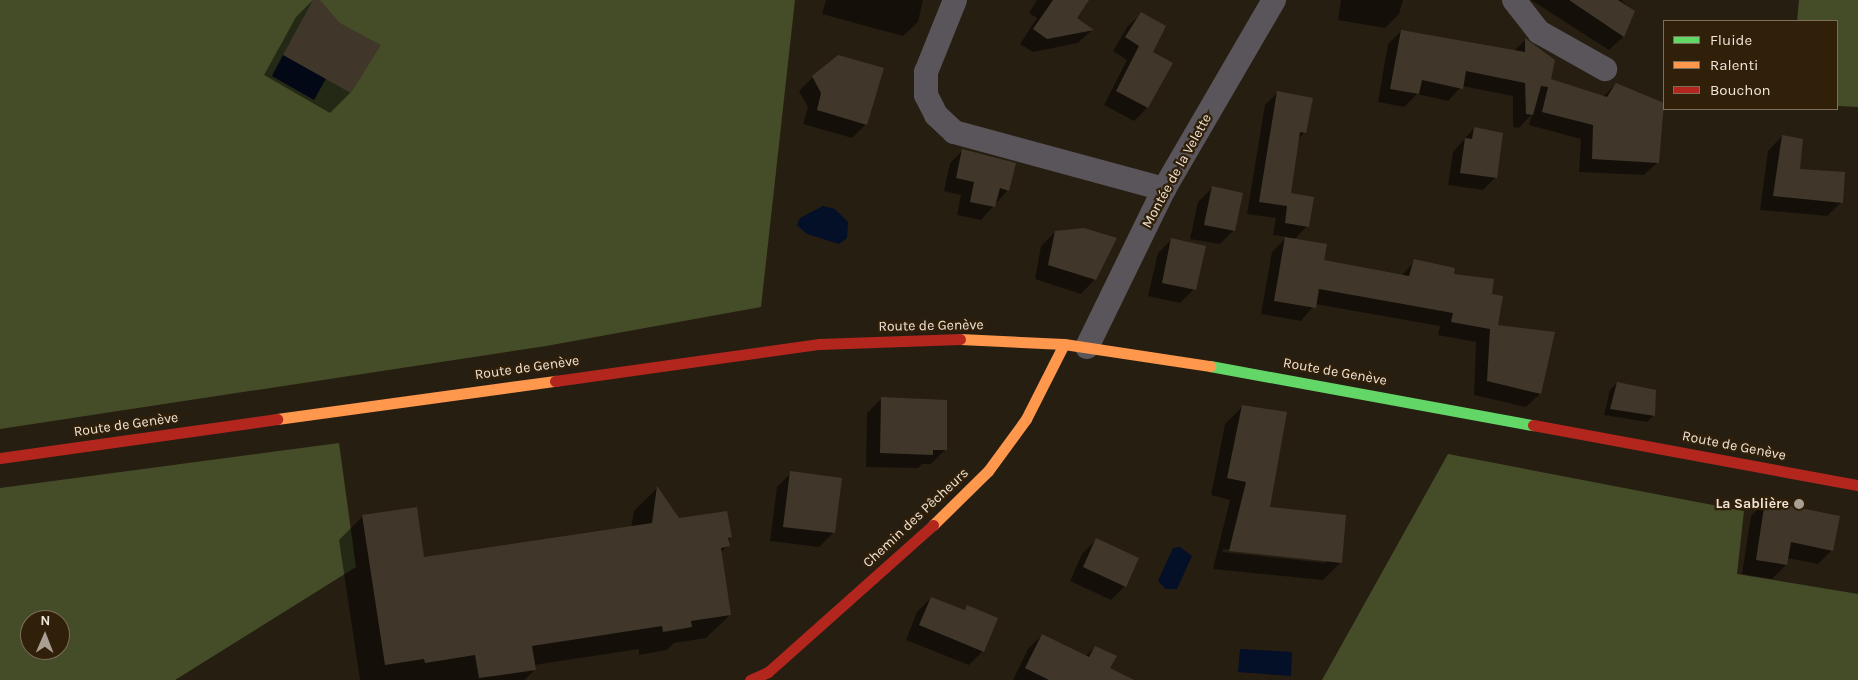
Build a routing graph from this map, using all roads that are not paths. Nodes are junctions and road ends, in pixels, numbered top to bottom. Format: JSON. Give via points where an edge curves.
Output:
{"nodes":[{"id":1,"x":955,"y":0,"type":"edge"},
{"id":2,"x":1274,"y":0,"type":"edge"},
{"id":3,"x":1514,"y":0,"type":"edge"},
{"id":4,"x":1605,"y":69,"type":"dead end"},
{"id":5,"x":1164,"y":189,"type":"junction"},
{"id":6,"x":1075,"y":345,"type":"junction"},
{"id":7,"x":0,"y":458,"type":"edge"},
{"id":8,"x":1858,"y":485,"type":"edge"},
{"id":9,"x":750,"y":680,"type":"edge"}],
"edges":[{"from":1,"to":5,"type":"street","via":[[926,72],[926,95],[936,115],[954,132]]},
{"from":2,"to":5,"type":"street","name":"Montée de la Velette"},
{"from":3,"to":4,"type":"street","via":[[1539,32]]},
{"from":5,"to":6,"type":"street","name":"Montée de la Velette"},
{"from":6,"to":7,"type":"main road","name":"Route de Genève","via":[[975,339],[819,344]]},
{"from":6,"to":8,"type":"main road","name":"Route de Genève","via":[[1226,368]]},
{"from":6,"to":9,"type":"main road","name":"Chemin des Pêcheurs","via":[[1026,419],[958,503],[768,672]]}]}
